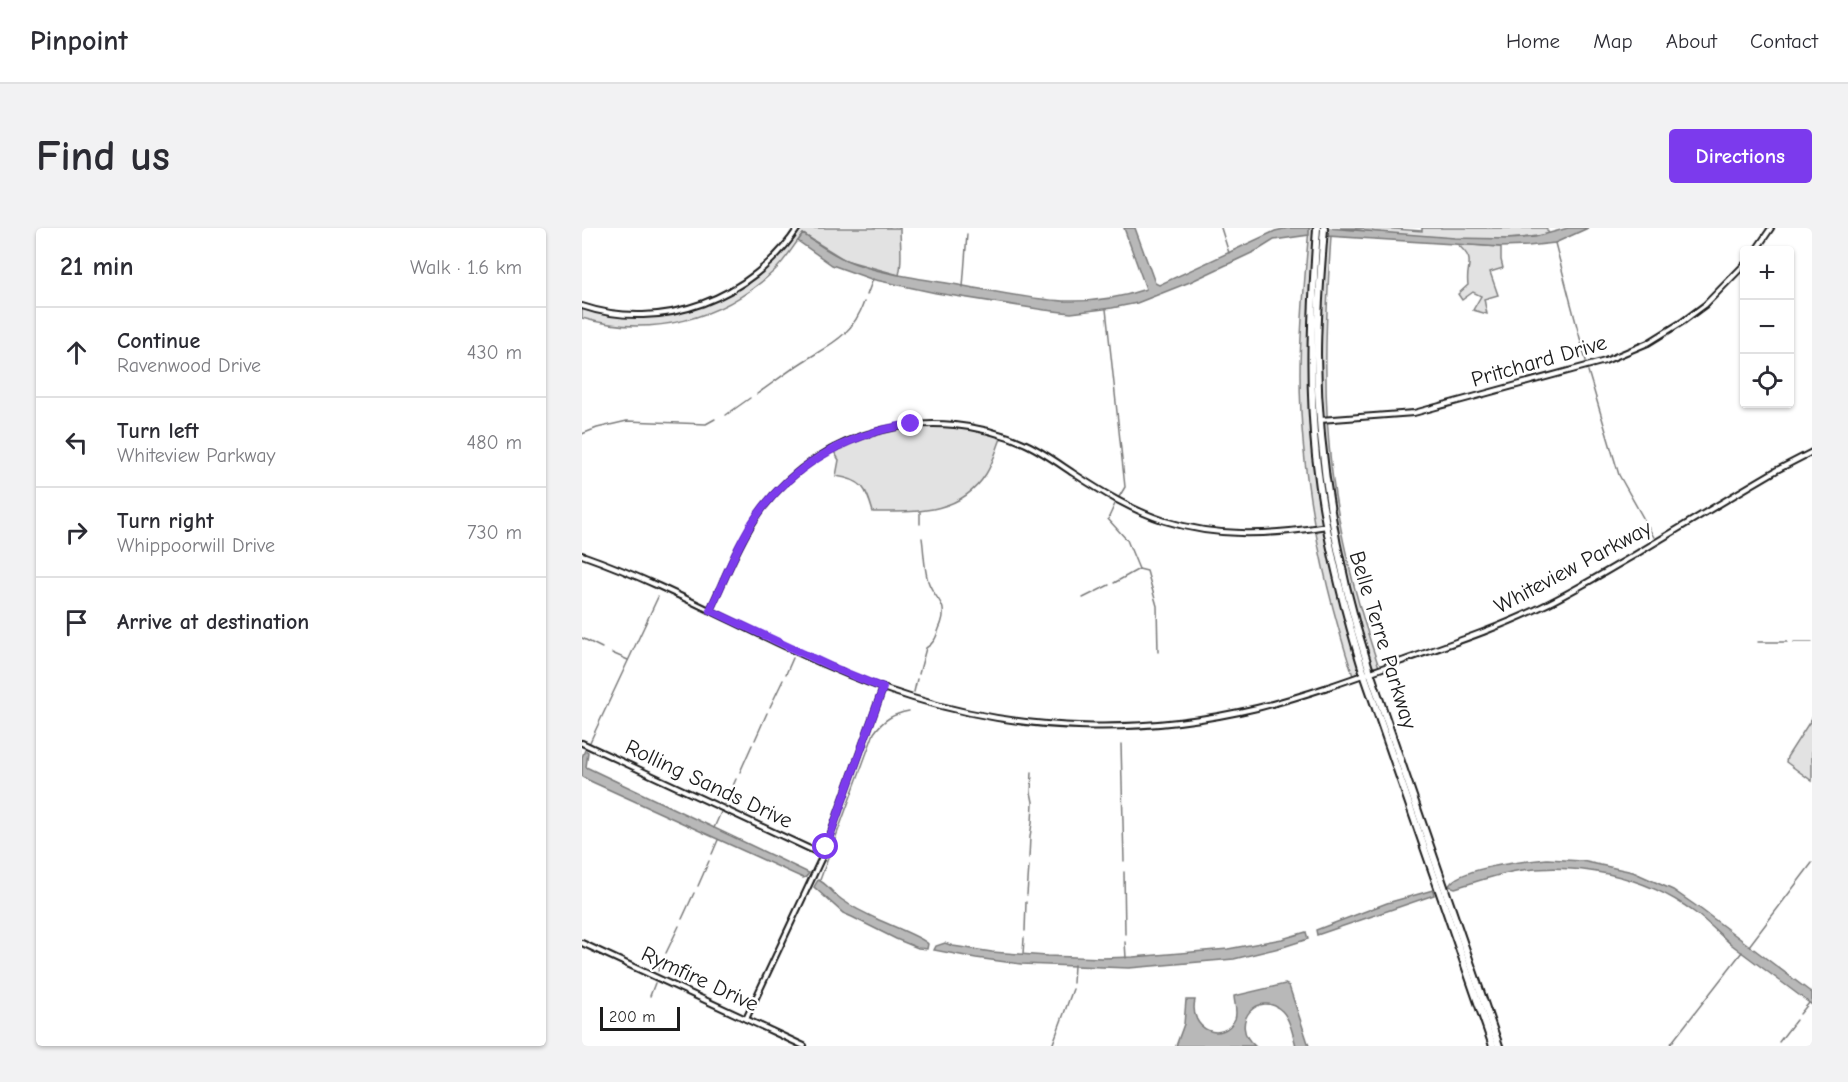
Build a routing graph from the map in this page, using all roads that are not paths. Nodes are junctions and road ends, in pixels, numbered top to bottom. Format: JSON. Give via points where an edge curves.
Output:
{"nodes":[{"id":1,"x":798,"y":228,"type":"edge"},
{"id":2,"x":1317,"y":228,"type":"edge"},
{"id":3,"x":1324,"y":228,"type":"edge"},
{"id":4,"x":1771,"y":228,"type":"edge"},
{"id":5,"x":1759,"y":246,"type":"edge"},
{"id":6,"x":1740,"y":269,"type":"edge"},
{"id":7,"x":582,"y":306,"type":"edge"},
{"id":8,"x":1316,"y":420,"type":"junction"},
{"id":9,"x":1812,"y":452,"type":"edge"},
{"id":10,"x":1329,"y":526,"type":"junction"},
{"id":11,"x":582,"y":555,"type":"edge"},
{"id":12,"x":710,"y":610,"type":"junction"},
{"id":13,"x":1367,"y":673,"type":"junction"},
{"id":14,"x":883,"y":688,"type":"junction"},
{"id":15,"x":582,"y":743,"type":"edge"},
{"id":16,"x":823,"y":855,"type":"junction"},
{"id":17,"x":582,"y":943,"type":"edge"},
{"id":18,"x":746,"y":1019,"type":"junction"},
{"id":19,"x":804,"y":1046,"type":"edge"},
{"id":20,"x":1493,"y":1046,"type":"edge"},
{"id":21,"x":1499,"y":1046,"type":"edge"}],
"edges":[{"from":1,"to":7,"type":"street","via":[[758,272],[705,303],[642,315]]},
{"from":2,"to":8,"type":"main road","name":"Belle Terre Parkway","via":[[1311,328]]},
{"from":3,"to":8,"type":"main road","name":"Belle Terre Parkway"},
{"from":4,"to":5,"type":"street"},
{"from":6,"to":8,"type":"street","name":"Pritchard Drive","via":[[1687,319],[1648,343],[1610,359],[1414,413]]},
{"from":8,"to":10,"type":"main road","name":"Belle Terre Parkway"},
{"from":9,"to":13,"type":"street","name":"Whiteview Parkway","via":[[1550,603],[1488,630]]},
{"from":10,"to":12,"type":"street","via":[[1250,534],[1182,525],[1119,501],[1037,450],[1006,436],[956,424],[911,424],[843,443],[814,459],[786,482],[748,530]]},
{"from":10,"to":13,"type":"main road","name":"Belle Terre Parkway","via":[[1348,621]]},
{"from":11,"to":12,"type":"street","name":"Whiteview Parkway"},
{"from":12,"to":14,"type":"street","name":"Whiteview Parkway"},
{"from":13,"to":14,"type":"street","name":"Whiteview Parkway","via":[[1235,713],[1125,726],[1062,726],[1003,719]]},
{"from":13,"to":20,"type":"main road","name":"Belle Terre Parkway"},
{"from":13,"to":21,"type":"main road","name":"Belle Terre Parkway"},
{"from":14,"to":16,"type":"street"},
{"from":15,"to":16,"type":"street","name":"Rolling Sands Drive"},
{"from":16,"to":18,"type":"street"},
{"from":17,"to":18,"type":"street","name":"Rymfire Drive"},
{"from":18,"to":19,"type":"street","name":"Rymfire Drive"}]}
